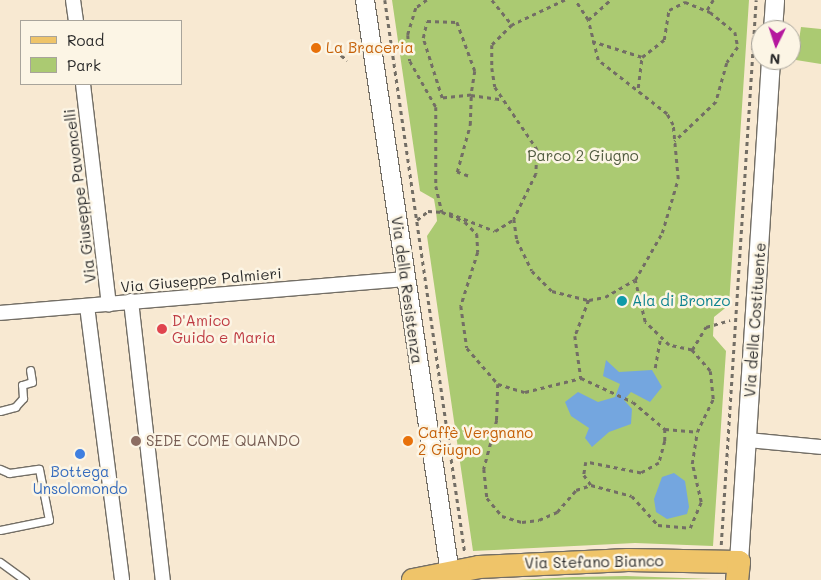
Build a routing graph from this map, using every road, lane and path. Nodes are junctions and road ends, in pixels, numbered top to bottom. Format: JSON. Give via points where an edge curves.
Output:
{"nodes":[{"id":1,"x":74,"y":0,"type":"edge"},
{"id":2,"x":365,"y":0,"type":"edge"},
{"id":3,"x":385,"y":0,"type":"edge"},
{"id":4,"x":427,"y":0,"type":"edge"},
{"id":5,"x":492,"y":0,"type":"edge"},
{"id":6,"x":565,"y":0,"type":"edge"},
{"id":7,"x":575,"y":0,"type":"edge"},
{"id":8,"x":610,"y":0,"type":"edge"},
{"id":9,"x":713,"y":0,"type":"edge"},
{"id":10,"x":756,"y":0,"type":"edge"},
{"id":11,"x":775,"y":0,"type":"edge"},
{"id":12,"x":707,"y":10,"type":"junction"},
{"id":13,"x":76,"y":20,"type":"edge"},
{"id":14,"x":588,"y":20,"type":"junction"},
{"id":15,"x":774,"y":20,"type":"edge"},
{"id":16,"x":512,"y":25,"type":"junction"},
{"id":17,"x":592,"y":41,"type":"junction"},
{"id":18,"x":335,"y":50,"type":"dead end"},
{"id":19,"x":642,"y":57,"type":"junction"},
{"id":20,"x":347,"y":60,"type":"dead end"},
{"id":21,"x":770,"y":70,"type":"edge"},
{"id":22,"x":83,"y":85,"type":"edge"},
{"id":23,"x":638,"y":88,"type":"junction"},
{"id":24,"x":471,"y":95,"type":"junction"},
{"id":25,"x":502,"y":99,"type":"junction"},
{"id":26,"x":675,"y":141,"type":"junction"},
{"id":27,"x":468,"y":176,"type":"dead end"},
{"id":28,"x":442,"y":212,"type":"junction"},
{"id":29,"x":514,"y":219,"type":"junction"},
{"id":30,"x":417,"y":220,"type":"junction"},
{"id":31,"x":405,"y":280,"type":"junction"},
{"id":32,"x":635,"y":280,"type":"junction"},
{"id":33,"x":588,"y":300,"type":"junction"},
{"id":34,"x":131,"y":301,"type":"junction"},
{"id":35,"x":109,"y":304,"type":"junction"},
{"id":36,"x":87,"y":306,"type":"junction"},
{"id":37,"x":0,"y":313,"type":"edge"},
{"id":38,"x":730,"y":320,"type":"dead end"},
{"id":39,"x":660,"y":339,"type":"junction"},
{"id":40,"x":692,"y":350,"type":"junction"},
{"id":41,"x":655,"y":368,"type":"dead end"},
{"id":42,"x":30,"y":370,"type":"dead end"},
{"id":43,"x":580,"y":378,"type":"junction"},
{"id":44,"x":498,"y":384,"type":"junction"},
{"id":45,"x":0,"y":412,"type":"edge"},
{"id":46,"x":665,"y":429,"type":"junction"},
{"id":47,"x":697,"y":432,"type":"junction"},
{"id":48,"x":747,"y":440,"type":"junction"},
{"id":49,"x":821,"y":447,"type":"edge"},
{"id":50,"x":0,"y":469,"type":"edge"},
{"id":51,"x":591,"y":485,"type":"junction"},
{"id":52,"x":0,"y":530,"type":"edge"},
{"id":53,"x":718,"y":551,"type":"dead end"},
{"id":54,"x":0,"y":562,"type":"edge"},
{"id":55,"x":455,"y":570,"type":"edge"},
{"id":56,"x":738,"y":571,"type":"edge"},
{"id":57,"x":25,"y":580,"type":"edge"},
{"id":58,"x":122,"y":580,"type":"edge"},
{"id":59,"x":163,"y":580,"type":"edge"},
{"id":60,"x":413,"y":580,"type":"edge"}],
"edges":[{"from":1,"to":13,"type":"street"},
{"from":2,"to":31,"type":"street","name":"Via della Resistenza"},
{"from":3,"to":30,"type":"path"},
{"from":4,"to":28,"type":"path","via":[[416,8],[408,35],[410,61],[436,107],[436,186]]},
{"from":5,"to":16,"type":"path"},
{"from":6,"to":16,"type":"path"},
{"from":7,"to":14,"type":"path"},
{"from":8,"to":14,"type":"path"},
{"from":9,"to":12,"type":"path"},
{"from":10,"to":53,"type":"path"},
{"from":11,"to":15,"type":"street"},
{"from":12,"to":19,"type":"path","via":[[685,2],[669,10],[664,40]]},
{"from":12,"to":26,"type":"path","via":[[735,32],[738,47],[727,63],[716,102]]},
{"from":14,"to":17,"type":"path"},
{"from":16,"to":25,"type":"path","via":[[492,46],[495,87]]},
{"from":17,"to":19,"type":"path"},
{"from":17,"to":23,"type":"path","via":[[598,60]]},
{"from":18,"to":20,"type":"path"},
{"from":19,"to":23,"type":"path"},
{"from":21,"to":48,"type":"street","name":"Via della Costituente"},
{"from":22,"to":35,"type":"street","name":"Via Giuseppe Pavoncelli"},
{"from":23,"to":26,"type":"path","via":[[667,114]]},
{"from":24,"to":24,"type":"path","via":[[442,98],[423,38],[428,21],[457,22],[476,71]]},
{"from":24,"to":25,"type":"path"},
{"from":24,"to":27,"type":"path","via":[[470,125],[457,172]]},
{"from":25,"to":29,"type":"path","via":[[533,139],[538,157],[530,189]]},
{"from":26,"to":32,"type":"path","via":[[678,179],[654,251]]},
{"from":28,"to":29,"type":"path","via":[[469,217],[495,231]]},
{"from":28,"to":30,"type":"path","via":[[428,211]]},
{"from":28,"to":44,"type":"path","via":[[465,222],[477,234],[478,252],[463,291],[462,320],[467,348]]},
{"from":29,"to":33,"type":"path","via":[[517,240],[541,281],[552,291]]},
{"from":30,"to":55,"type":"path"},
{"from":31,"to":34,"type":"street","name":"Via Giuseppe Palmieri"},
{"from":31,"to":55,"type":"street","name":"Via della Resistenza"},
{"from":32,"to":33,"type":"path","via":[[619,291]]},
{"from":32,"to":39,"type":"path","via":[[644,322]]},
{"from":33,"to":43,"type":"path","via":[[575,336]]},
{"from":34,"to":35,"type":"street","name":"Via Giuseppe Palmieri"},
{"from":34,"to":59,"type":"street"},
{"from":35,"to":36,"type":"street","name":"Via Giuseppe Palmieri"},
{"from":36,"to":37,"type":"street","name":"Via Giuseppe Palmieri"},
{"from":36,"to":58,"type":"street","name":"Via Giuseppe Pavoncelli"},
{"from":38,"to":40,"type":"path","via":[[706,327]]},
{"from":39,"to":40,"type":"path"},
{"from":39,"to":41,"type":"path"},
{"from":40,"to":47,"type":"path","via":[[710,371],[714,391],[710,409]]},
{"from":42,"to":45,"type":"lane","via":[[32,382],[22,385],[23,398],[15,407]]},
{"from":43,"to":44,"type":"path","via":[[534,392]]},
{"from":43,"to":46,"type":"path","via":[[633,402]]},
{"from":44,"to":51,"type":"path","via":[[497,420],[484,469],[487,498],[494,509],[522,522],[539,520],[556,512],[576,490]]},
{"from":46,"to":47,"type":"path"},
{"from":46,"to":51,"type":"path","via":[[665,452],[655,468],[634,472],[586,462],[584,475]]},
{"from":47,"to":51,"type":"path","via":[[692,464],[701,502],[690,528],[658,525],[632,496]]},
{"from":48,"to":49,"type":"street"},
{"from":48,"to":56,"type":"street","name":"Via della Costituente"},
{"from":50,"to":52,"type":"lane","via":[[9,473],[39,469],[49,520]]},
{"from":54,"to":57,"type":"lane"},
{"from":55,"to":56,"type":"main road","name":"Via Stefano Bianco","via":[[601,560]]},
{"from":55,"to":60,"type":"main road","name":"Via Stefano Bianco"}]}
